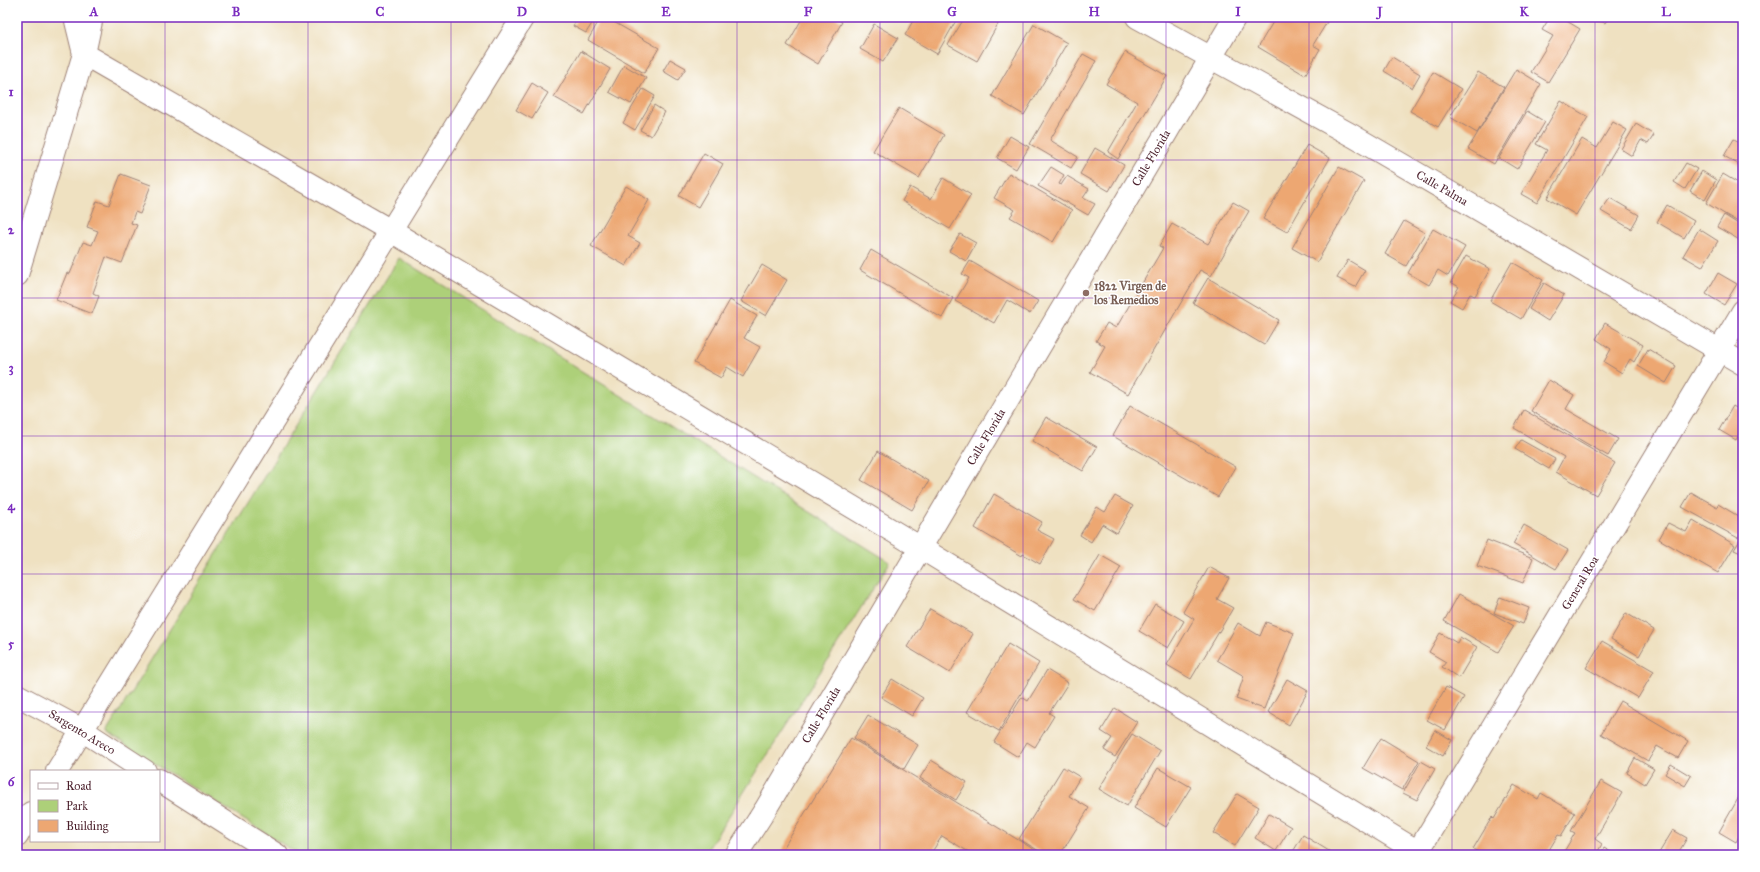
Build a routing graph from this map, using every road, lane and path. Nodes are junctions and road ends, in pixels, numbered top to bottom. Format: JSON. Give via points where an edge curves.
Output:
{"nodes":[{"id":1,"x":75,"y":17,"type":"edge"},
{"id":2,"x":92,"y":17,"type":"edge"},
{"id":3,"x":523,"y":17,"type":"edge"},
{"id":4,"x":1137,"y":17,"type":"edge"},
{"id":5,"x":1235,"y":17,"type":"edge"},
{"id":6,"x":84,"y":54,"type":"junction"},
{"id":7,"x":1211,"y":57,"type":"junction"},
{"id":8,"x":391,"y":230,"type":"junction"},
{"id":9,"x":17,"y":275,"type":"edge"},
{"id":10,"x":1743,"y":310,"type":"edge"},
{"id":11,"x":1719,"y":350,"type":"junction"},
{"id":12,"x":1743,"y":364,"type":"edge"},
{"id":13,"x":920,"y":548,"type":"junction"},
{"id":14,"x":17,"y":695,"type":"edge"},
{"id":15,"x":82,"y":730,"type":"junction"},
{"id":16,"x":58,"y":770,"type":"edge"},
{"id":17,"x":143,"y":770,"type":"edge"},
{"id":18,"x":160,"y":781,"type":"edge"},
{"id":19,"x":30,"y":815,"type":"edge"},
{"id":20,"x":17,"y":836,"type":"edge"},
{"id":21,"x":1419,"y":854,"type":"edge"},
{"id":22,"x":277,"y":855,"type":"edge"},
{"id":23,"x":736,"y":855,"type":"edge"}],
"edges":[{"from":1,"to":6,"type":"street"},
{"from":2,"to":6,"type":"street"},
{"from":3,"to":8,"type":"street"},
{"from":4,"to":7,"type":"street","name":"Calle Palma"},
{"from":5,"to":7,"type":"street","name":"Calle Florida"},
{"from":6,"to":8,"type":"street"},
{"from":6,"to":9,"type":"street"},
{"from":7,"to":11,"type":"street","name":"Calle Palma","via":[[1360,140]]},
{"from":7,"to":13,"type":"street","name":"Calle Florida"},
{"from":8,"to":13,"type":"street"},
{"from":8,"to":15,"type":"street"},
{"from":10,"to":11,"type":"street","name":"General Roa"},
{"from":11,"to":12,"type":"street","name":"Calle Palma"},
{"from":11,"to":21,"type":"street","name":"General Roa"},
{"from":13,"to":21,"type":"street"},
{"from":13,"to":23,"type":"street","name":"Calle Florida"},
{"from":14,"to":15,"type":"street","name":"Sargento Areco"},
{"from":15,"to":16,"type":"street"},
{"from":15,"to":17,"type":"street","name":"Sargento Areco"},
{"from":18,"to":22,"type":"street"},
{"from":19,"to":20,"type":"street"}]}
